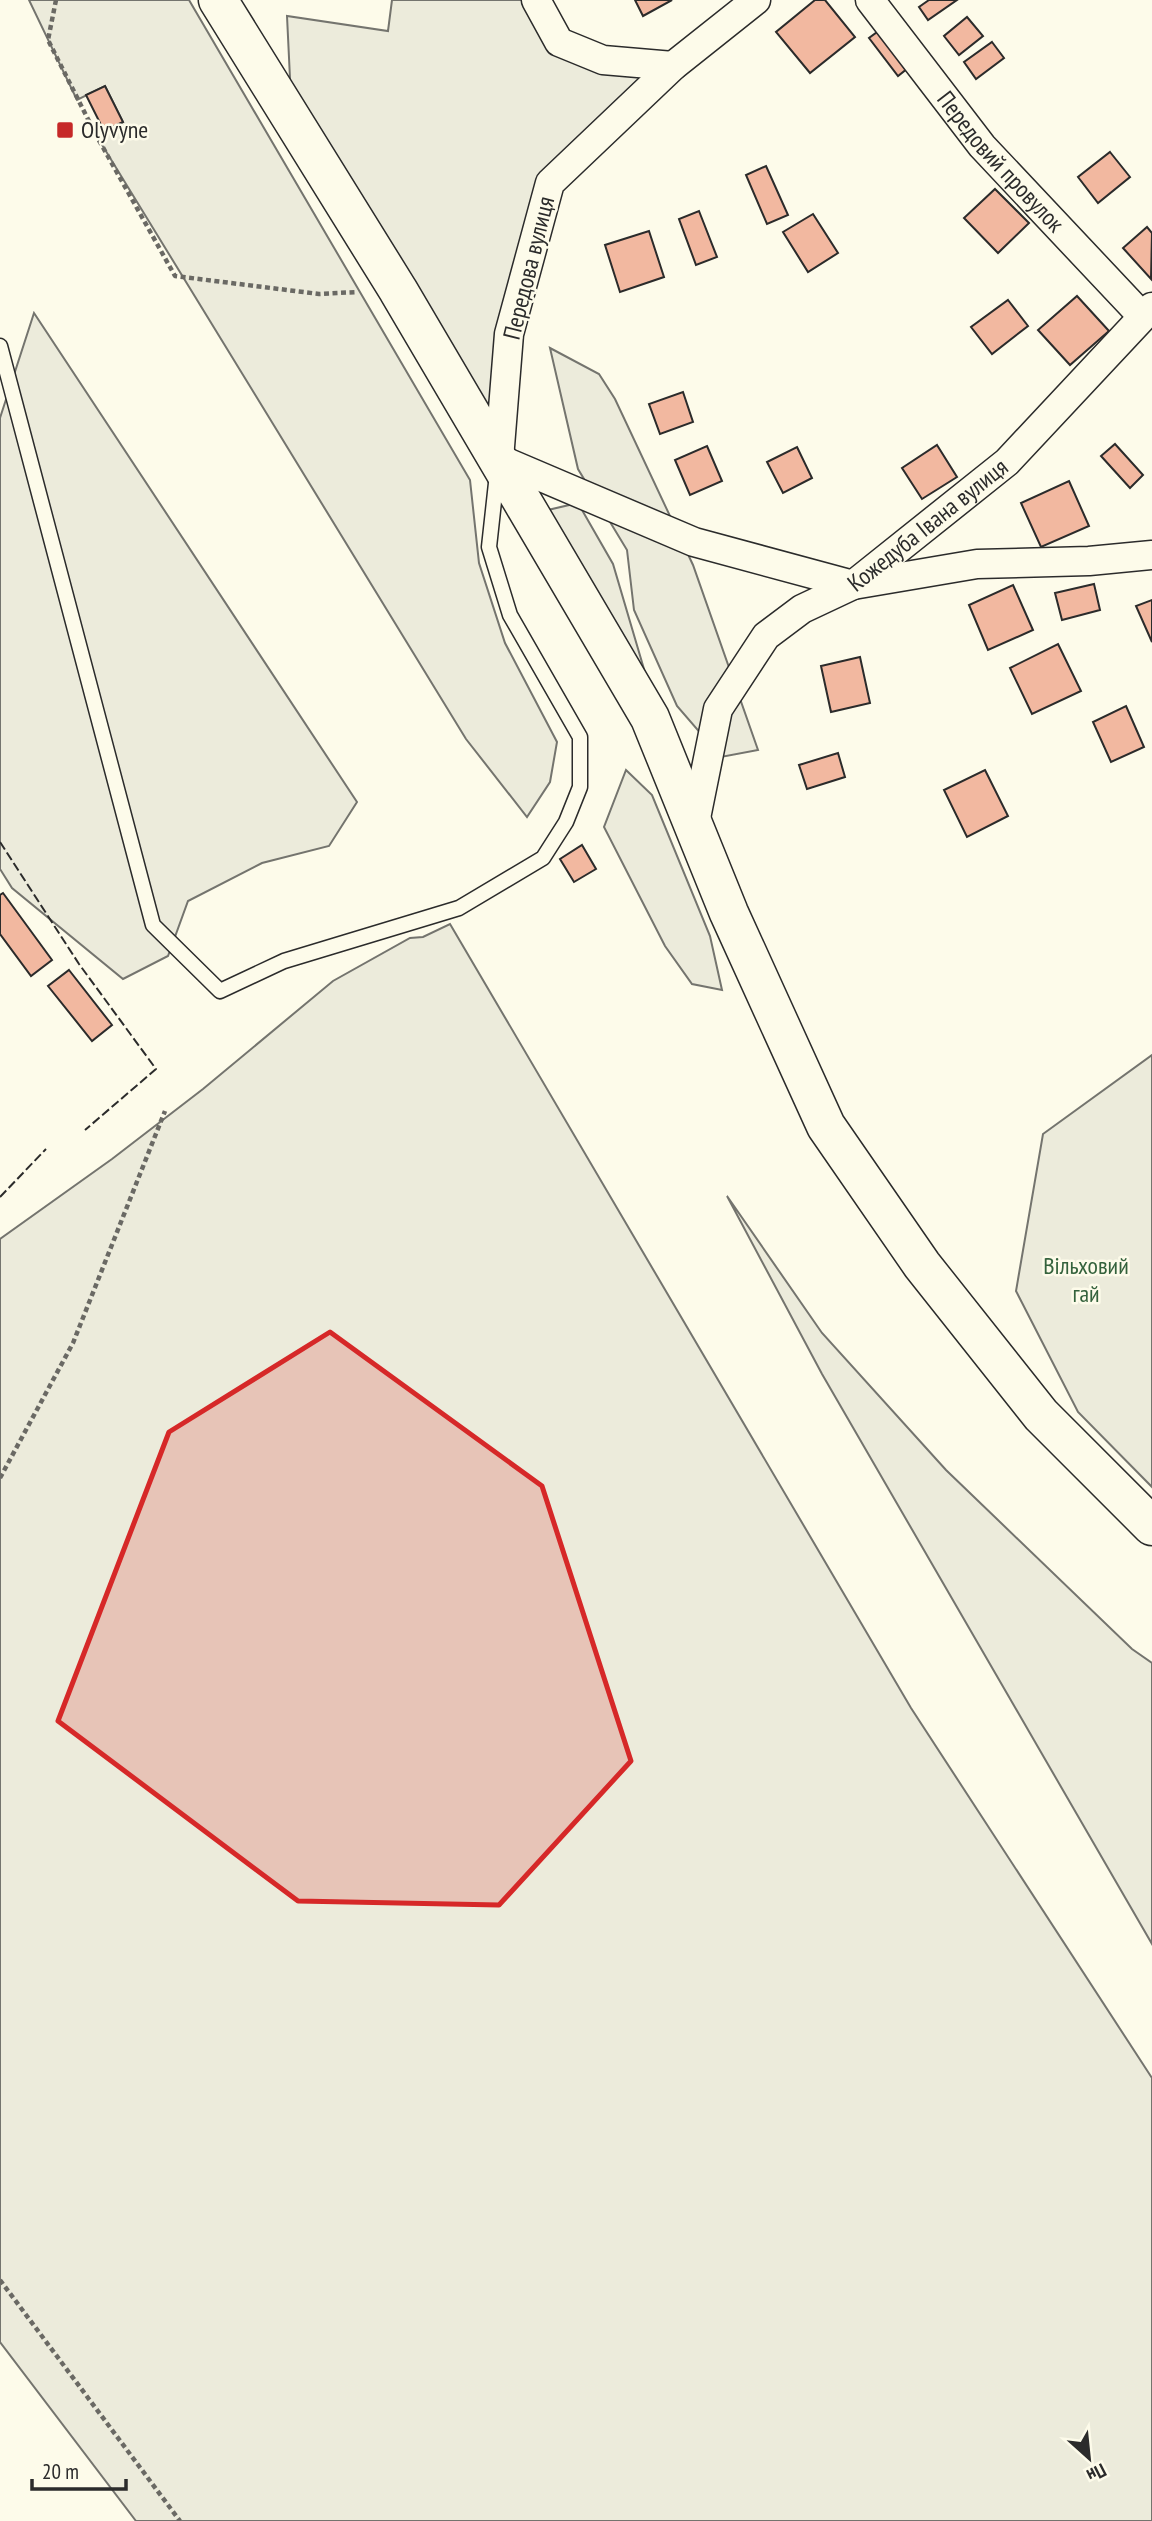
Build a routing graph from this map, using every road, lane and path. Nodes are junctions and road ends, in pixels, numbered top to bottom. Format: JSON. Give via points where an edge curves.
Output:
{"nodes":[{"id":1,"x":56,"y":0,"type":"edge"},
{"id":2,"x":218,"y":0,"type":"edge"},
{"id":3,"x":536,"y":0,"type":"edge"},
{"id":4,"x":756,"y":0,"type":"edge"},
{"id":5,"x":870,"y":0,"type":"edge"},
{"id":6,"x":673,"y":66,"type":"junction"},
{"id":7,"x":398,"y":290,"type":"junction"},
{"id":8,"x":1147,"y":311,"type":"edge"},
{"id":9,"x":0,"y":346,"type":"edge"},
{"id":10,"x":499,"y":459,"type":"junction"},
{"id":11,"x":1152,"y":555,"type":"edge"},
{"id":12,"x":853,"y":585,"type":"junction"},
{"id":13,"x":694,"y":828,"type":"junction"},
{"id":14,"x":165,"y":1111,"type":"dead end"},
{"id":15,"x":0,"y":1478,"type":"edge"},
{"id":16,"x":1152,"y":1526,"type":"edge"},
{"id":17,"x":0,"y":2280,"type":"edge"},
{"id":18,"x":180,"y":2521,"type":"edge"}],
"edges":[{"from":1,"to":7,"type":"path","via":[[48,40],[175,276],[319,294]]},
{"from":2,"to":7,"type":"street"},
{"from":3,"to":6,"type":"street","via":[[559,43],[603,60]]},
{"from":4,"to":6,"type":"street","name":"Передова вулиця"},
{"from":5,"to":8,"type":"street","name":"Передовий провулок","via":[[982,146]]},
{"from":6,"to":10,"type":"street","name":"Передова вулиця","via":[[551,183],[509,334]]},
{"from":7,"to":10,"type":"street"},
{"from":8,"to":12,"type":"street","name":"Кожедуба Івана вулиця","via":[[1007,461]]},
{"from":9,"to":10,"type":"lane","via":[[153,925],[220,991],[284,961],[459,908],[543,858],[566,822],[580,787],[580,737],[510,615],[489,547]]},
{"from":10,"to":12,"type":"street","via":[[694,542]]},
{"from":10,"to":13,"type":"street","via":[[650,718]]},
{"from":11,"to":12,"type":"street","name":"Кожедуба Івана вулиця","via":[[976,564]]},
{"from":12,"to":13,"type":"street","via":[[802,609],[766,636],[718,709]]},
{"from":13,"to":16,"type":"street","via":[[826,1126],[922,1265],[1041,1415]]},
{"from":14,"to":15,"type":"path","via":[[74,1343]]},
{"from":17,"to":18,"type":"path"}]}
